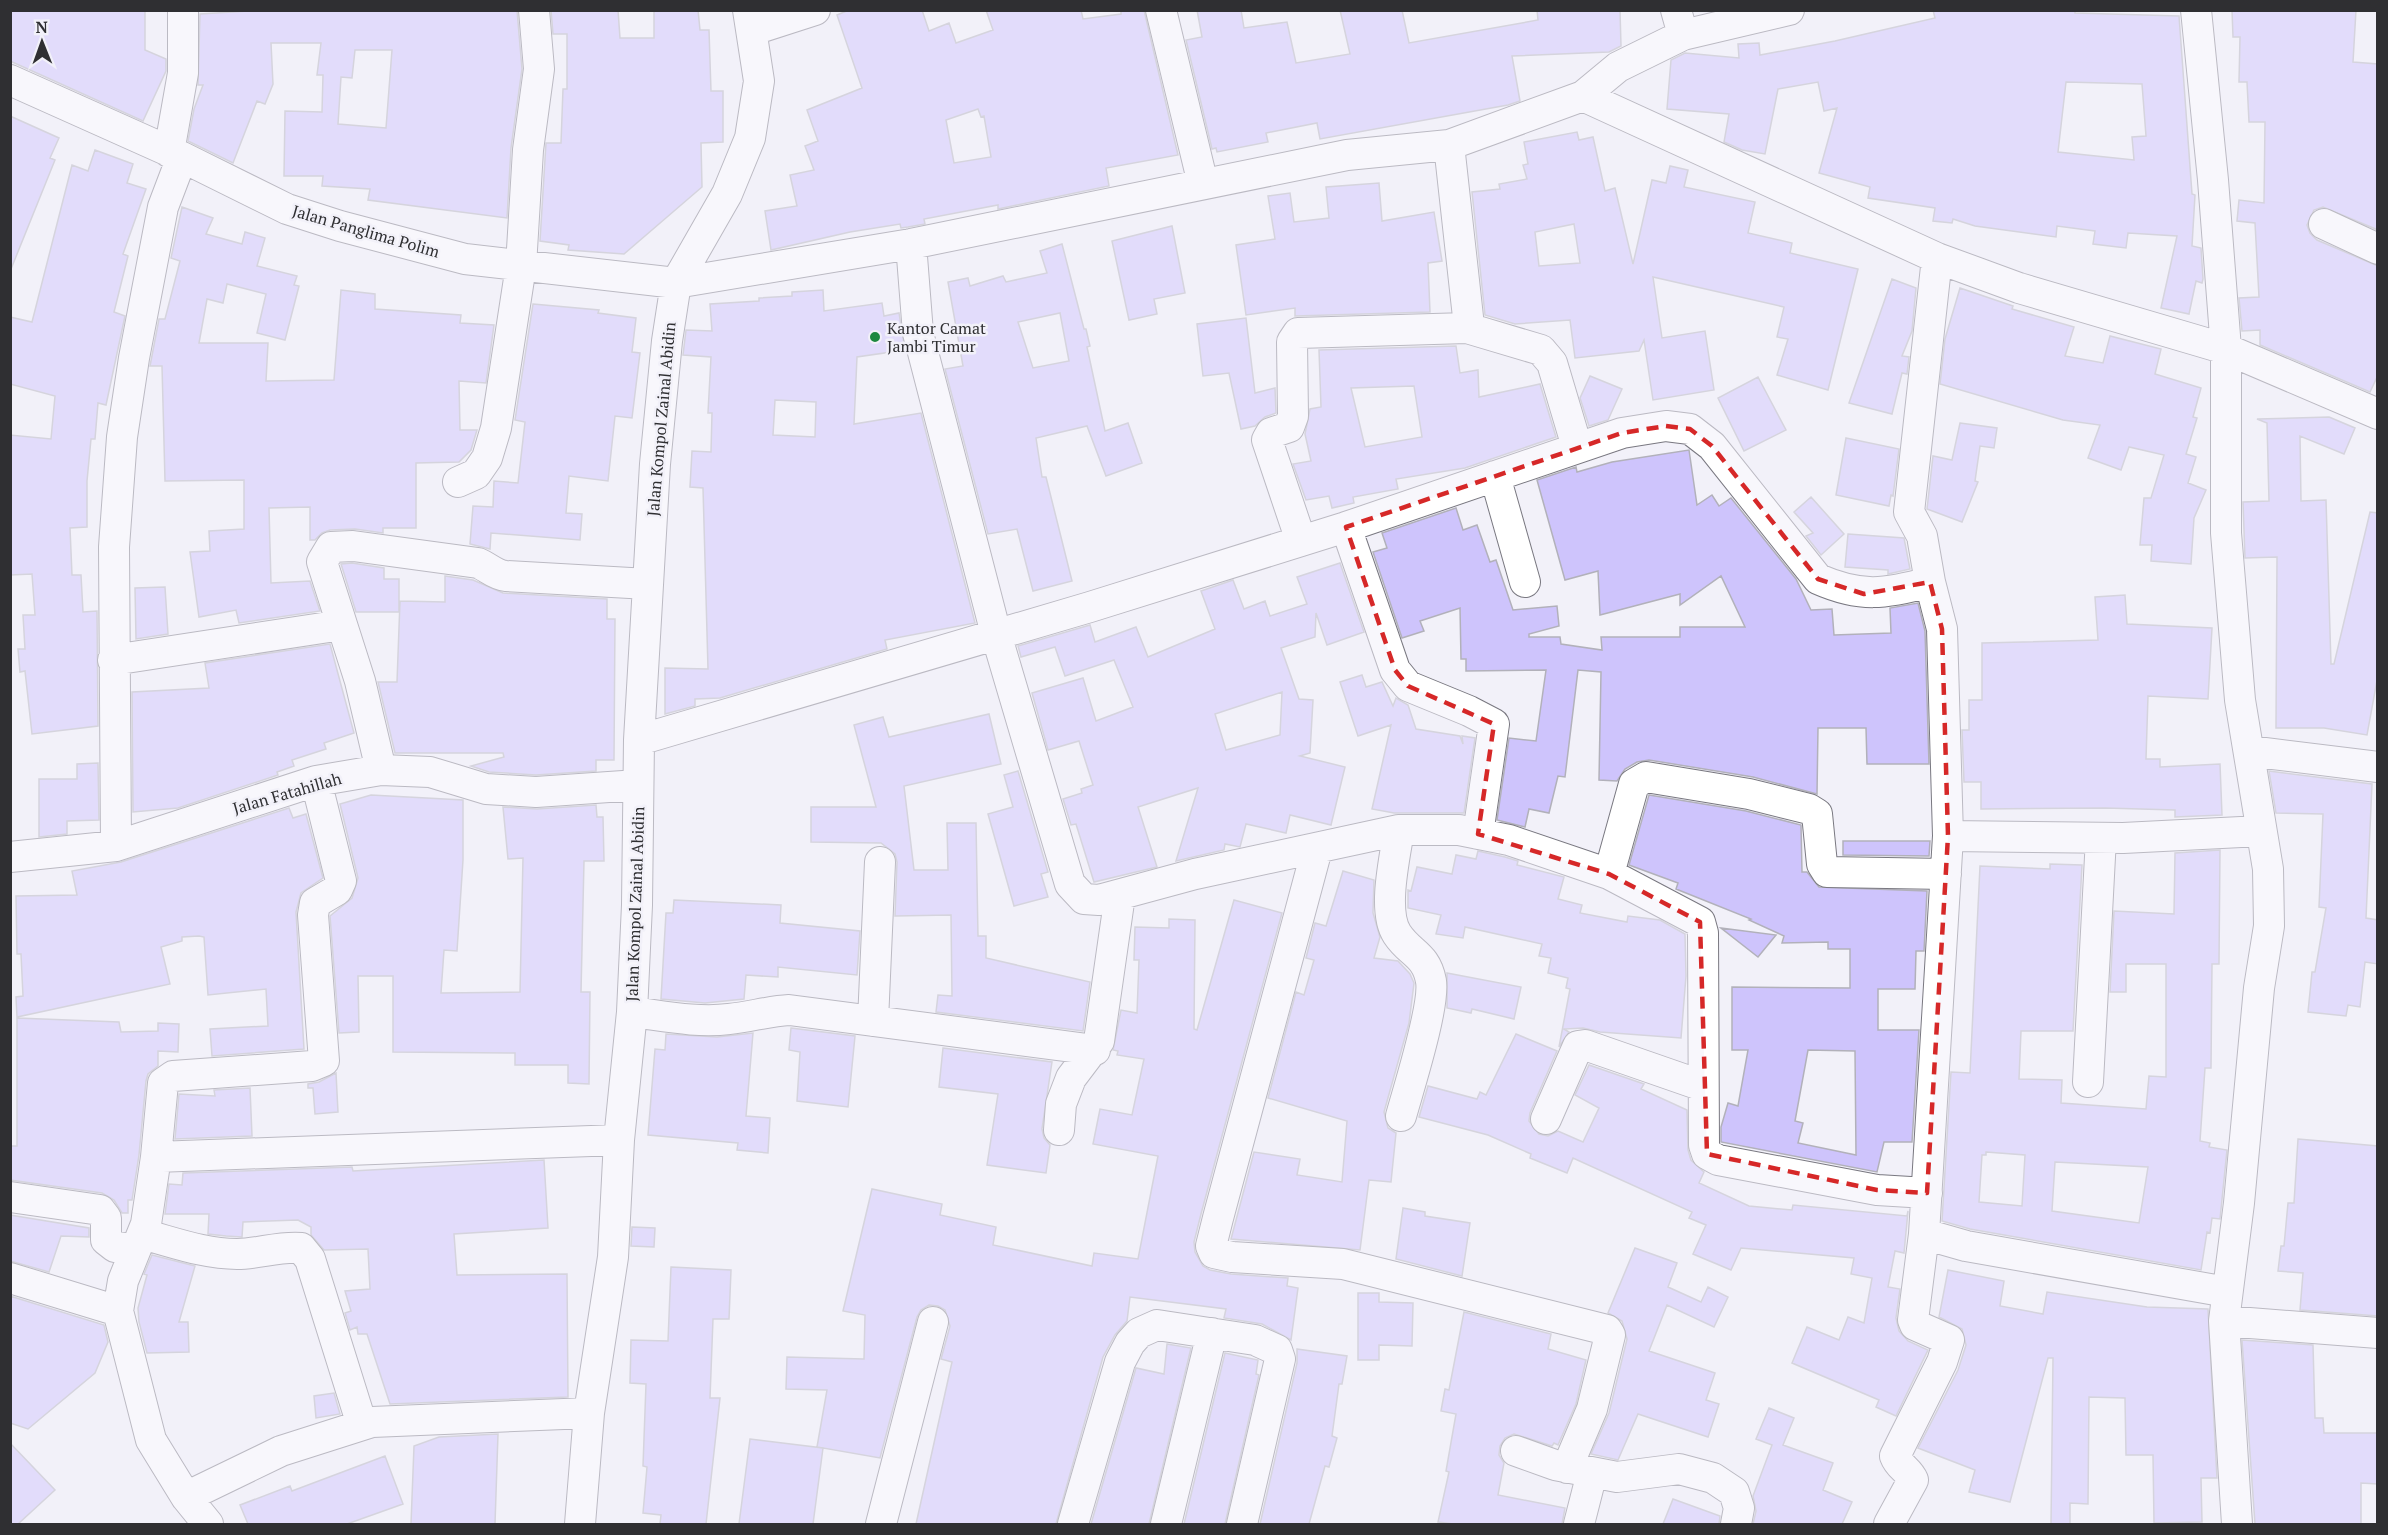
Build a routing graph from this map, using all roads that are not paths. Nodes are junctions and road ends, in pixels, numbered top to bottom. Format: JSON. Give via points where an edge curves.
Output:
{"nodes":[{"id":1,"x":183,"y":10,"type":"edge"},
{"id":2,"x":534,"y":10,"type":"edge"},
{"id":3,"x":815,"y":10,"type":"edge"},
{"id":4,"x":1161,"y":10,"type":"edge"},
{"id":5,"x":1789,"y":10,"type":"edge"},
{"id":6,"x":2196,"y":10,"type":"edge"},
{"id":7,"x":750,"y":20,"type":"edge"},
{"id":8,"x":1679,"y":23,"type":"edge"},
{"id":9,"x":10,"y":80,"type":"edge"},
{"id":10,"x":1583,"y":96,"type":"junction"},
{"id":11,"x":1449,"y":145,"type":"junction"},
{"id":12,"x":176,"y":154,"type":"junction"},
{"id":13,"x":1203,"y":184,"type":"junction"},
{"id":14,"x":2324,"y":224,"type":"dead end"},
{"id":15,"x":911,"y":244,"type":"junction"},
{"id":16,"x":2378,"y":249,"type":"edge"},
{"id":17,"x":1937,"y":258,"type":"junction"},
{"id":18,"x":521,"y":266,"type":"junction"},
{"id":19,"x":676,"y":283,"type":"junction"},
{"id":20,"x":1467,"y":328,"type":"junction"},
{"id":21,"x":2226,"y":349,"type":"junction"},
{"id":22,"x":2378,"y":414,"type":"edge"},
{"id":23,"x":1577,"y":447,"type":"junction"},
{"id":24,"x":1495,"y":476,"type":"junction"},
{"id":25,"x":458,"y":482,"type":"dead end"},
{"id":26,"x":1347,"y":527,"type":"junction"},
{"id":27,"x":1301,"y":541,"type":"junction"},
{"id":28,"x":1525,"y":582,"type":"dead end"},
{"id":29,"x":1930,"y":582,"type":"junction"},
{"id":30,"x":648,"y":584,"type":"junction"},
{"id":31,"x":342,"y":625,"type":"junction"},
{"id":32,"x":996,"y":634,"type":"junction"},
{"id":33,"x":113,"y":660,"type":"junction"},
{"id":34,"x":639,"y":740,"type":"junction"},
{"id":35,"x":2249,"y":751,"type":"junction"},
{"id":36,"x":2378,"y":766,"type":"edge"},
{"id":37,"x":381,"y":770,"type":"junction"},
{"id":38,"x":316,"y":782,"type":"junction"},
{"id":39,"x":638,"y":785,"type":"junction"},
{"id":40,"x":1399,"y":830,"type":"junction"},
{"id":41,"x":2261,"y":831,"type":"junction"},
{"id":42,"x":1478,"y":834,"type":"junction"},
{"id":43,"x":1948,"y":836,"type":"junction"},
{"id":44,"x":2101,"y":838,"type":"junction"},
{"id":45,"x":116,"y":846,"type":"junction"},
{"id":46,"x":1317,"y":849,"type":"junction"},
{"id":47,"x":10,"y":857,"type":"edge"},
{"id":48,"x":880,"y":862,"type":"dead end"},
{"id":49,"x":1609,"y":874,"type":"junction"},
{"id":50,"x":1946,"y":874,"type":"junction"},
{"id":51,"x":1120,"y":895,"type":"junction"},
{"id":52,"x":632,"y":1012,"type":"junction"},
{"id":53,"x":873,"y":1021,"type":"junction"},
{"id":54,"x":1095,"y":1050,"type":"junction"},
{"id":55,"x":2088,"y":1082,"type":"dead end"},
{"id":56,"x":1703,"y":1086,"type":"junction"},
{"id":57,"x":1401,"y":1116,"type":"dead end"},
{"id":58,"x":1546,"y":1119,"type":"dead end"},
{"id":59,"x":1059,"y":1130,"type":"dead end"},
{"id":60,"x":619,"y":1140,"type":"junction"},
{"id":61,"x":156,"y":1157,"type":"junction"},
{"id":62,"x":1927,"y":1193,"type":"junction"},
{"id":63,"x":10,"y":1197,"type":"edge"},
{"id":64,"x":1924,"y":1234,"type":"junction"},
{"id":65,"x":138,"y":1241,"type":"junction"},
{"id":66,"x":10,"y":1278,"type":"edge"},
{"id":67,"x":2227,"y":1292,"type":"junction"},
{"id":68,"x":118,"y":1311,"type":"junction"},
{"id":69,"x":2224,"y":1321,"type":"junction"},
{"id":70,"x":933,"y":1322,"type":"dead end"},
{"id":71,"x":2378,"y":1333,"type":"edge"},
{"id":72,"x":1212,"y":1334,"type":"junction"},
{"id":73,"x":589,"y":1413,"type":"junction"},
{"id":74,"x":362,"y":1425,"type":"junction"},
{"id":75,"x":1516,"y":1451,"type":"dead end"},
{"id":76,"x":1579,"y":1470,"type":"junction"},
{"id":77,"x":186,"y":1497,"type":"junction"},
{"id":78,"x":208,"y":1524,"type":"edge"},
{"id":79,"x":580,"y":1524,"type":"edge"},
{"id":80,"x":881,"y":1524,"type":"edge"},
{"id":81,"x":1073,"y":1524,"type":"edge"},
{"id":82,"x":1166,"y":1524,"type":"edge"},
{"id":83,"x":1242,"y":1524,"type":"edge"},
{"id":84,"x":1579,"y":1524,"type":"edge"},
{"id":85,"x":1736,"y":1524,"type":"edge"},
{"id":86,"x":1889,"y":1524,"type":"edge"},
{"id":87,"x":2237,"y":1524,"type":"edge"}],
"edges":[{"from":1,"to":12,"type":"street","via":[[183,73]]},
{"from":2,"to":18,"type":"street","via":[[538,69]]},
{"from":3,"to":7,"type":"street"},
{"from":4,"to":13,"type":"street"},
{"from":5,"to":8,"type":"street","name":"Jalan Panglima Polim"},
{"from":6,"to":21,"type":"street"},
{"from":7,"to":19,"type":"street","via":[[759,81],[750,138],[727,194]]},
{"from":8,"to":10,"type":"street","name":"Jalan Panglima Polim"},
{"from":9,"to":12,"type":"street","name":"Jalan Panglima Polim"},
{"from":10,"to":11,"type":"street","name":"Jalan Panglima Polim"},
{"from":10,"to":17,"type":"street"},
{"from":11,"to":13,"type":"street","name":"Jalan Panglima Polim","via":[[1347,155]]},
{"from":11,"to":20,"type":"street"},
{"from":12,"to":18,"type":"street","name":"Jalan Panglima Polim","via":[[288,209],[340,226],[465,259]]},
{"from":12,"to":33,"type":"street","via":[[134,358],[122,437],[114,547]]},
{"from":13,"to":15,"type":"street","name":"Jalan Panglima Polim"},
{"from":14,"to":16,"type":"street"},
{"from":15,"to":19,"type":"street","name":"Jalan Panglima Polim"},
{"from":15,"to":32,"type":"street","via":[[918,333]]},
{"from":17,"to":21,"type":"street","via":[[2019,288]]},
{"from":17,"to":29,"type":"street","via":[[1908,512],[1922,536]]},
{"from":18,"to":19,"type":"street","name":"Jalan Panglima Polim"},
{"from":18,"to":25,"type":"street","via":[[488,458],[476,474]]},
{"from":19,"to":30,"type":"street","name":"Jalan Kompol Zainal Abidin","via":[[655,464]]},
{"from":20,"to":23,"type":"street","via":[[1541,350],[1552,363]]},
{"from":20,"to":27,"type":"street","via":[[1298,333],[1292,342],[1293,416],[1289,427],[1270,433],[1267,440]]},
{"from":21,"to":22,"type":"street"},
{"from":21,"to":35,"type":"street","via":[[2226,532],[2240,700]]},
{"from":23,"to":24,"type":"street"},
{"from":23,"to":29,"type":"street","via":[[1666,426],[1690,429],[1712,446],[1818,579],[1864,594]]},
{"from":24,"to":26,"type":"street"},
{"from":24,"to":28,"type":"street"},
{"from":26,"to":27,"type":"street"},
{"from":26,"to":42,"type":"street","via":[[1395,670],[1408,686],[1494,724]]},
{"from":27,"to":32,"type":"street"},
{"from":29,"to":43,"type":"street","via":[[1942,629]]},
{"from":30,"to":31,"type":"street","via":[[506,576],[478,563],[353,546],[331,547],[322,562]]},
{"from":30,"to":34,"type":"street","name":"Jalan Kompol Zainal Abidin"},
{"from":31,"to":33,"type":"street"},
{"from":31,"to":37,"type":"street"},
{"from":32,"to":34,"type":"street"},
{"from":32,"to":51,"type":"street","via":[[1070,884],[1084,899]]},
{"from":33,"to":45,"type":"street"},
{"from":34,"to":39,"type":"street","name":"Jalan Kompol Zainal Abidin"},
{"from":35,"to":36,"type":"street"},
{"from":35,"to":41,"type":"street"},
{"from":37,"to":38,"type":"street","name":"Jalan Fatahillah"},
{"from":37,"to":39,"type":"street","name":"Jalan Fatahillah","via":[[429,772],[486,789],[536,792]]},
{"from":38,"to":45,"type":"street","name":"Jalan Fatahillah"},
{"from":38,"to":61,"type":"street","via":[[341,882],[338,890],[315,903],[313,915],[324,1061],[312,1066],[173,1076],[163,1083]]},
{"from":39,"to":52,"type":"street","name":"Jalan Kompol Zainal Abidin"},
{"from":40,"to":42,"type":"street","via":[[1459,830]]},
{"from":40,"to":46,"type":"street"},
{"from":40,"to":57,"type":"street","via":[[1390,918],[1397,934],[1426,962],[1431,984],[1428,1013]]},
{"from":41,"to":44,"type":"street"},
{"from":41,"to":67,"type":"street","via":[[2268,869],[2269,926]]},
{"from":42,"to":49,"type":"street","via":[[1509,840]]},
{"from":43,"to":44,"type":"street"},
{"from":43,"to":50,"type":"street"},
{"from":44,"to":55,"type":"street"},
{"from":45,"to":47,"type":"street","name":"Jalan Fatahillah"},
{"from":46,"to":51,"type":"street","via":[[1196,874]]},
{"from":46,"to":76,"type":"street","via":[[1211,1246],[1214,1253],[1232,1257],[1343,1264],[1607,1330],[1610,1335]]},
{"from":48,"to":53,"type":"street"},
{"from":49,"to":50,"type":"street","via":[[1634,784],[1646,777],[1749,794],[1809,809],[1816,814],[1822,864],[1827,872]]},
{"from":49,"to":56,"type":"street","via":[[1700,922]]},
{"from":50,"to":62,"type":"street"},
{"from":51,"to":54,"type":"street"},
{"from":52,"to":53,"type":"street","via":[[728,1020],[789,1010]]},
{"from":52,"to":60,"type":"street","name":"Jalan Kompol Zainal Abidin"},
{"from":53,"to":54,"type":"street"},
{"from":54,"to":59,"type":"street","via":[[1071,1078],[1061,1104]]},
{"from":56,"to":58,"type":"street","via":[[1585,1045],[1578,1046]]},
{"from":56,"to":62,"type":"street","via":[[1704,1145],[1707,1154],[1718,1160],[1877,1190]]},
{"from":60,"to":61,"type":"street"},
{"from":60,"to":73,"type":"street","name":"Jalan Kompol Zainal Abidin","via":[[613,1257]]},
{"from":61,"to":65,"type":"street","via":[[146,1224]]},
{"from":62,"to":64,"type":"street"},
{"from":63,"to":65,"type":"street","via":[[100,1210],[106,1218],[106,1240],[115,1247]]},
{"from":64,"to":67,"type":"street","via":[[1966,1246]]},
{"from":64,"to":86,"type":"street","via":[[1912,1320],[1949,1340],[1895,1456],[1913,1480]]},
{"from":65,"to":68,"type":"street","via":[[123,1281]]},
{"from":65,"to":74,"type":"street","via":[[238,1254],[283,1246],[301,1248],[310,1259]]},
{"from":66,"to":68,"type":"street"},
{"from":67,"to":69,"type":"street"},
{"from":68,"to":77,"type":"street","via":[[151,1440]]},
{"from":69,"to":71,"type":"street"},
{"from":69,"to":87,"type":"street"},
{"from":70,"to":80,"type":"street"},
{"from":72,"to":81,"type":"street","via":[[1157,1325],[1139,1333],[1130,1343],[1120,1362]]},
{"from":72,"to":82,"type":"street"},
{"from":72,"to":83,"type":"street","via":[[1255,1340],[1277,1350],[1280,1359]]},
{"from":73,"to":74,"type":"street"},
{"from":73,"to":79,"type":"street","name":"Jalan Kompol Zainal Abidin"},
{"from":74,"to":77,"type":"street","via":[[281,1451]]},
{"from":75,"to":76,"type":"street"},
{"from":76,"to":84,"type":"street"},
{"from":76,"to":85,"type":"street","via":[[1632,1477],[1679,1469],[1713,1478],[1734,1492],[1739,1508]]},
{"from":77,"to":78,"type":"street"}]}
